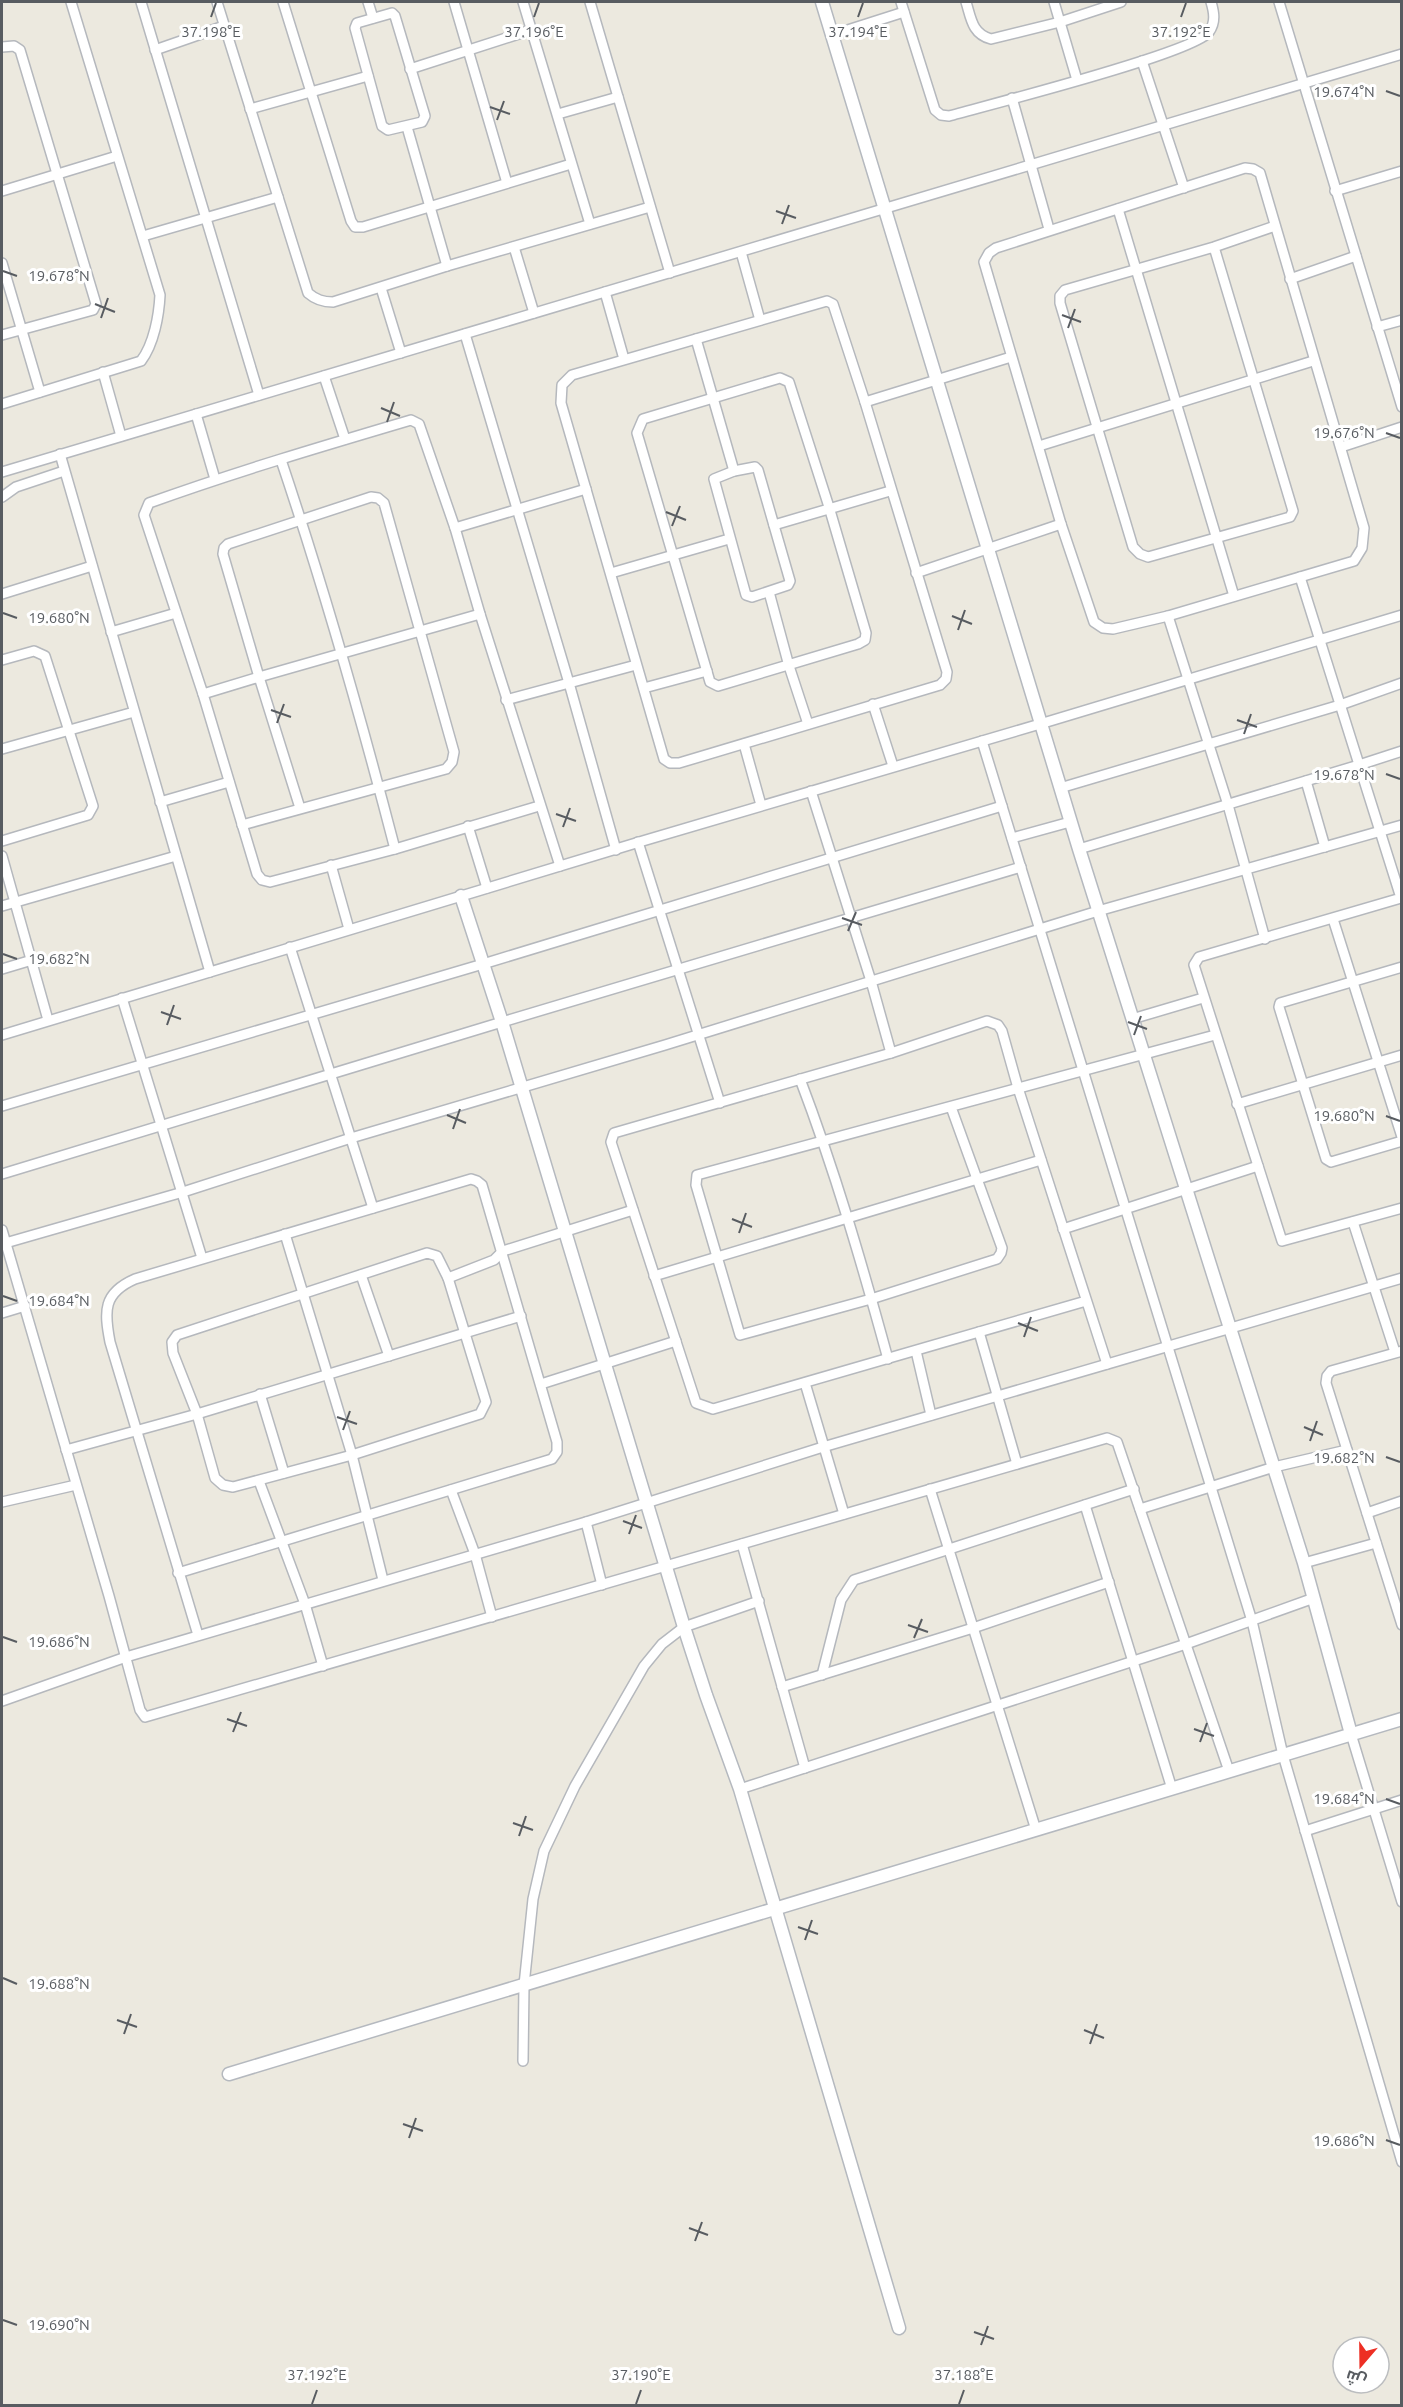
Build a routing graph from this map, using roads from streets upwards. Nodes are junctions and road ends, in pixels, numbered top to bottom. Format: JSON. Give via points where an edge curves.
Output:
{"nodes":[{"id":1,"x":71,"y":2,"type":"edge"},
{"id":2,"x":141,"y":2,"type":"edge"},
{"id":3,"x":217,"y":2,"type":"edge"},
{"id":4,"x":283,"y":2,"type":"edge"},
{"id":5,"x":368,"y":2,"type":"edge"},
{"id":6,"x":454,"y":2,"type":"edge"},
{"id":7,"x":523,"y":2,"type":"edge"},
{"id":8,"x":590,"y":2,"type":"edge"},
{"id":9,"x":822,"y":2,"type":"edge"},
{"id":10,"x":901,"y":2,"type":"edge"},
{"id":11,"x":966,"y":2,"type":"edge"},
{"id":12,"x":1054,"y":2,"type":"edge"},
{"id":13,"x":1121,"y":2,"type":"edge"},
{"id":14,"x":1211,"y":2,"type":"edge"},
{"id":15,"x":1279,"y":2,"type":"edge"},
{"id":16,"x":904,"y":12,"type":"junction"},
{"id":17,"x":373,"y":18,"type":"junction"},
{"id":18,"x":1060,"y":22,"type":"junction"},
{"id":19,"x":224,"y":26,"type":"junction"},
{"id":20,"x":531,"y":30,"type":"junction"},
{"id":21,"x":832,"y":35,"type":"junction"},
{"id":22,"x":2,"y":47,"type":"edge"},
{"id":23,"x":155,"y":50,"type":"junction"},
{"id":24,"x":469,"y":51,"type":"junction"},
{"id":25,"x":1401,"y":54,"type":"edge"},
{"id":26,"x":1142,"y":61,"type":"junction"},
{"id":27,"x":410,"y":69,"type":"junction"},
{"id":28,"x":368,"y":76,"type":"junction"},
{"id":29,"x":1077,"y":80,"type":"junction"},
{"id":30,"x":1302,"y":84,"type":"junction"},
{"id":31,"x":310,"y":92,"type":"junction"},
{"id":32,"x":618,"y":97,"type":"junction"},
{"id":33,"x":1012,"y":98,"type":"junction"},
{"id":34,"x":250,"y":109,"type":"junction"},
{"id":35,"x":558,"y":114,"type":"junction"},
{"id":36,"x":1163,"y":126,"type":"junction"},
{"id":37,"x":407,"y":127,"type":"junction"},
{"id":38,"x":117,"y":156,"type":"junction"},
{"id":39,"x":571,"y":164,"type":"junction"},
{"id":40,"x":1030,"y":164,"type":"junction"},
{"id":41,"x":1401,"y":171,"type":"edge"},
{"id":42,"x":58,"y":174,"type":"junction"},
{"id":43,"x":507,"y":183,"type":"junction"},
{"id":44,"x":1184,"y":188,"type":"junction"},
{"id":45,"x":2,"y":190,"type":"edge"},
{"id":46,"x":1335,"y":191,"type":"junction"},
{"id":47,"x":278,"y":197,"type":"junction"},
{"id":48,"x":431,"y":207,"type":"junction"},
{"id":49,"x":650,"y":207,"type":"junction"},
{"id":50,"x":884,"y":207,"type":"junction"},
{"id":51,"x":1118,"y":209,"type":"junction"},
{"id":52,"x":206,"y":219,"type":"junction"},
{"id":53,"x":590,"y":224,"type":"junction"},
{"id":54,"x":1275,"y":226,"type":"junction"},
{"id":55,"x":1049,"y":229,"type":"junction"},
{"id":56,"x":143,"y":236,"type":"junction"},
{"id":57,"x":514,"y":247,"type":"junction"},
{"id":58,"x":1214,"y":247,"type":"junction"},
{"id":59,"x":741,"y":252,"type":"junction"},
{"id":60,"x":1356,"y":256,"type":"junction"},
{"id":61,"x":2,"y":264,"type":"edge"},
{"id":62,"x":447,"y":266,"type":"junction"},
{"id":63,"x":1135,"y":270,"type":"junction"},
{"id":64,"x":669,"y":273,"type":"junction"},
{"id":65,"x":1290,"y":279,"type":"junction"},
{"id":66,"x":381,"y":288,"type":"junction"},
{"id":67,"x":604,"y":292,"type":"junction"},
{"id":68,"x":534,"y":313,"type":"junction"},
{"id":69,"x":760,"y":320,"type":"junction"},
{"id":70,"x":1401,"y":320,"type":"edge"},
{"id":71,"x":1377,"y":327,"type":"junction"},
{"id":72,"x":20,"y":329,"type":"junction"},
{"id":73,"x":465,"y":334,"type":"junction"},
{"id":74,"x":2,"y":335,"type":"edge"},
{"id":75,"x":696,"y":339,"type":"junction"},
{"id":76,"x":401,"y":353,"type":"junction"},
{"id":77,"x":1011,"y":357,"type":"junction"},
{"id":78,"x":624,"y":359,"type":"junction"},
{"id":79,"x":1313,"y":361,"type":"junction"},
{"id":80,"x":103,"y":372,"type":"junction"},
{"id":81,"x":324,"y":376,"type":"junction"},
{"id":82,"x":936,"y":380,"type":"junction"},
{"id":83,"x":1255,"y":380,"type":"junction"},
{"id":84,"x":40,"y":392,"type":"junction"},
{"id":85,"x":259,"y":395,"type":"junction"},
{"id":86,"x":713,"y":398,"type":"junction"},
{"id":87,"x":865,"y":402,"type":"junction"},
{"id":88,"x":2,"y":404,"type":"edge"},
{"id":89,"x":1177,"y":404,"type":"junction"},
{"id":90,"x":1401,"y":407,"type":"edge"},
{"id":91,"x":196,"y":414,"type":"junction"},
{"id":92,"x":1401,"y":427,"type":"edge"},
{"id":93,"x":1097,"y":429,"type":"junction"},
{"id":94,"x":122,"y":436,"type":"junction"},
{"id":95,"x":345,"y":440,"type":"junction"},
{"id":96,"x":1039,"y":446,"type":"junction"},
{"id":97,"x":1341,"y":447,"type":"junction"},
{"id":98,"x":60,"y":454,"type":"junction"},
{"id":99,"x":281,"y":460,"type":"junction"},
{"id":100,"x":64,"y":471,"type":"junction"},
{"id":101,"x":734,"y":471,"type":"junction"},
{"id":102,"x":2,"y":472,"type":"edge"},
{"id":103,"x":215,"y":479,"type":"junction"},
{"id":104,"x":586,"y":489,"type":"junction"},
{"id":105,"x":890,"y":490,"type":"junction"},
{"id":106,"x":2,"y":497,"type":"edge"},
{"id":107,"x":829,"y":507,"type":"junction"},
{"id":108,"x":517,"y":508,"type":"junction"},
{"id":109,"x":301,"y":519,"type":"junction"},
{"id":110,"x":1061,"y":524,"type":"junction"},
{"id":111,"x":774,"y":525,"type":"junction"},
{"id":112,"x":455,"y":528,"type":"junction"},
{"id":113,"x":1216,"y":537,"type":"junction"},
{"id":114,"x":729,"y":539,"type":"junction"},
{"id":115,"x":987,"y":549,"type":"junction"},
{"id":116,"x":673,"y":554,"type":"junction"},
{"id":117,"x":92,"y":566,"type":"junction"},
{"id":118,"x":611,"y":573,"type":"junction"},
{"id":119,"x":916,"y":573,"type":"junction"},
{"id":120,"x":1300,"y":577,"type":"junction"},
{"id":121,"x":769,"y":592,"type":"junction"},
{"id":122,"x":2,"y":594,"type":"edge"},
{"id":123,"x":1234,"y":596,"type":"junction"},
{"id":124,"x":176,"y":613,"type":"junction"},
{"id":125,"x":480,"y":614,"type":"junction"},
{"id":126,"x":1401,"y":615,"type":"edge"},
{"id":127,"x":1168,"y":616,"type":"junction"},
{"id":128,"x":111,"y":632,"type":"junction"},
{"id":129,"x":421,"y":632,"type":"junction"},
{"id":130,"x":1318,"y":639,"type":"junction"},
{"id":131,"x":342,"y":654,"type":"junction"},
{"id":132,"x":2,"y":660,"type":"edge"},
{"id":133,"x":636,"y":665,"type":"junction"},
{"id":134,"x":789,"y":666,"type":"junction"},
{"id":135,"x":707,"y":671,"type":"junction"},
{"id":136,"x":260,"y":677,"type":"junction"},
{"id":137,"x":1186,"y":679,"type":"junction"},
{"id":138,"x":569,"y":683,"type":"junction"},
{"id":139,"x":1401,"y":683,"type":"edge"},
{"id":140,"x":644,"y":688,"type":"junction"},
{"id":141,"x":203,"y":694,"type":"junction"},
{"id":142,"x":506,"y":700,"type":"junction"},
{"id":143,"x":873,"y":704,"type":"junction"},
{"id":144,"x":1340,"y":705,"type":"junction"},
{"id":145,"x":134,"y":712,"type":"junction"},
{"id":146,"x":808,"y":724,"type":"junction"},
{"id":147,"x":1040,"y":724,"type":"junction"},
{"id":148,"x":69,"y":730,"type":"junction"},
{"id":149,"x":982,"y":741,"type":"junction"},
{"id":150,"x":744,"y":744,"type":"junction"},
{"id":151,"x":1208,"y":744,"type":"junction"},
{"id":152,"x":2,"y":749,"type":"edge"},
{"id":153,"x":1401,"y":750,"type":"edge"},
{"id":154,"x":1359,"y":765,"type":"junction"},
{"id":155,"x":893,"y":766,"type":"junction"},
{"id":156,"x":1306,"y":781,"type":"junction"},
{"id":157,"x":229,"y":782,"type":"junction"},
{"id":158,"x":379,"y":787,"type":"junction"},
{"id":159,"x":1060,"y":788,"type":"junction"},
{"id":160,"x":811,"y":791,"type":"junction"},
{"id":161,"x":160,"y":802,"type":"junction"},
{"id":162,"x":761,"y":805,"type":"junction"},
{"id":163,"x":1228,"y":805,"type":"junction"},
{"id":164,"x":539,"y":806,"type":"junction"},
{"id":165,"x":1002,"y":806,"type":"junction"},
{"id":166,"x":300,"y":808,"type":"junction"},
{"id":167,"x":1070,"y":822,"type":"junction"},
{"id":168,"x":242,"y":825,"type":"junction"},
{"id":169,"x":1401,"y":825,"type":"edge"},
{"id":170,"x":468,"y":826,"type":"junction"},
{"id":171,"x":1381,"y":831,"type":"junction"},
{"id":172,"x":1012,"y":838,"type":"junction"},
{"id":173,"x":2,"y":841,"type":"edge"},
{"id":174,"x":638,"y":842,"type":"junction"},
{"id":175,"x":1325,"y":847,"type":"junction"},
{"id":176,"x":395,"y":849,"type":"junction"},
{"id":177,"x":1078,"y":849,"type":"junction"},
{"id":178,"x":616,"y":850,"type":"junction"},
{"id":179,"x":2,"y":856,"type":"edge"},
{"id":180,"x":176,"y":856,"type":"junction"},
{"id":181,"x":832,"y":858,"type":"junction"},
{"id":182,"x":331,"y":865,"type":"junction"},
{"id":183,"x":560,"y":866,"type":"junction"},
{"id":184,"x":1021,"y":867,"type":"junction"},
{"id":185,"x":1247,"y":870,"type":"junction"},
{"id":186,"x":487,"y":888,"type":"junction"},
{"id":187,"x":461,"y":896,"type":"junction"},
{"id":188,"x":14,"y":903,"type":"junction"},
{"id":189,"x":2,"y":906,"type":"edge"},
{"id":190,"x":660,"y":910,"type":"junction"},
{"id":191,"x":1098,"y":911,"type":"junction"},
{"id":192,"x":851,"y":918,"type":"junction"},
{"id":193,"x":1333,"y":919,"type":"junction"},
{"id":194,"x":350,"y":929,"type":"junction"},
{"id":195,"x":1040,"y":929,"type":"junction"},
{"id":196,"x":1265,"y":939,"type":"junction"},
{"id":197,"x":290,"y":947,"type":"junction"},
{"id":198,"x":32,"y":960,"type":"junction"},
{"id":199,"x":483,"y":964,"type":"junction"},
{"id":200,"x":1401,"y":967,"type":"edge"},
{"id":201,"x":2,"y":969,"type":"edge"},
{"id":202,"x":679,"y":969,"type":"junction"},
{"id":203,"x":210,"y":972,"type":"junction"},
{"id":204,"x":871,"y":981,"type":"junction"},
{"id":205,"x":1354,"y":981,"type":"junction"},
{"id":206,"x":122,"y":998,"type":"junction"},
{"id":207,"x":1203,"y":998,"type":"junction"},
{"id":208,"x":311,"y":1014,"type":"junction"},
{"id":209,"x":1132,"y":1019,"type":"junction"},
{"id":210,"x":48,"y":1020,"type":"junction"},
{"id":211,"x":502,"y":1022,"type":"junction"},
{"id":212,"x":699,"y":1034,"type":"junction"},
{"id":213,"x":2,"y":1035,"type":"edge"},
{"id":214,"x":1215,"y":1035,"type":"junction"},
{"id":215,"x":891,"y":1053,"type":"junction"},
{"id":216,"x":1142,"y":1054,"type":"junction"},
{"id":217,"x":1401,"y":1055,"type":"edge"},
{"id":218,"x":1378,"y":1062,"type":"junction"},
{"id":219,"x":141,"y":1065,"type":"junction"},
{"id":220,"x":1084,"y":1070,"type":"junction"},
{"id":221,"x":331,"y":1075,"type":"junction"},
{"id":222,"x":800,"y":1079,"type":"junction"},
{"id":223,"x":1302,"y":1084,"type":"junction"},
{"id":224,"x":520,"y":1087,"type":"junction"},
{"id":225,"x":1018,"y":1088,"type":"junction"},
{"id":226,"x":720,"y":1102,"type":"junction"},
{"id":227,"x":1237,"y":1104,"type":"junction"},
{"id":228,"x":2,"y":1106,"type":"edge"},
{"id":229,"x":951,"y":1107,"type":"junction"},
{"id":230,"x":162,"y":1126,"type":"junction"},
{"id":231,"x":351,"y":1138,"type":"junction"},
{"id":232,"x":1401,"y":1139,"type":"edge"},
{"id":233,"x":824,"y":1141,"type":"junction"},
{"id":234,"x":1041,"y":1160,"type":"junction"},
{"id":235,"x":1258,"y":1166,"type":"junction"},
{"id":236,"x":2,"y":1174,"type":"edge"},
{"id":237,"x":978,"y":1179,"type":"junction"},
{"id":238,"x":1186,"y":1189,"type":"junction"},
{"id":239,"x":183,"y":1192,"type":"junction"},
{"id":240,"x":373,"y":1208,"type":"junction"},
{"id":241,"x":1401,"y":1208,"type":"edge"},
{"id":242,"x":1125,"y":1209,"type":"junction"},
{"id":243,"x":633,"y":1210,"type":"junction"},
{"id":244,"x":848,"y":1218,"type":"junction"},
{"id":245,"x":1353,"y":1222,"type":"junction"},
{"id":246,"x":1063,"y":1229,"type":"junction"},
{"id":247,"x":2,"y":1230,"type":"edge"},
{"id":248,"x":565,"y":1232,"type":"junction"},
{"id":249,"x":285,"y":1234,"type":"junction"},
{"id":250,"x":4,"y":1243,"type":"edge"},
{"id":251,"x":503,"y":1251,"type":"junction"},
{"id":252,"x":716,"y":1257,"type":"junction"},
{"id":253,"x":202,"y":1258,"type":"junction"},
{"id":254,"x":361,"y":1275,"type":"junction"},
{"id":255,"x":654,"y":1276,"type":"junction"},
{"id":256,"x":448,"y":1278,"type":"junction"},
{"id":257,"x":1401,"y":1278,"type":"edge"},
{"id":258,"x":1373,"y":1286,"type":"junction"},
{"id":259,"x":303,"y":1293,"type":"junction"},
{"id":260,"x":871,"y":1299,"type":"junction"},
{"id":261,"x":1086,"y":1301,"type":"junction"},
{"id":262,"x":25,"y":1306,"type":"junction"},
{"id":263,"x":2,"y":1313,"type":"edge"},
{"id":264,"x":521,"y":1316,"type":"junction"},
{"id":265,"x":1229,"y":1327,"type":"junction"},
{"id":266,"x":979,"y":1332,"type":"junction"},
{"id":267,"x":464,"y":1333,"type":"junction"},
{"id":268,"x":676,"y":1341,"type":"junction"},
{"id":269,"x":1166,"y":1346,"type":"junction"},
{"id":270,"x":916,"y":1351,"type":"junction"},
{"id":271,"x":1398,"y":1352,"type":"edge"},
{"id":272,"x":389,"y":1356,"type":"junction"},
{"id":273,"x":888,"y":1359,"type":"junction"},
{"id":274,"x":605,"y":1364,"type":"junction"},
{"id":275,"x":1107,"y":1364,"type":"junction"},
{"id":276,"x":328,"y":1375,"type":"junction"},
{"id":277,"x":805,"y":1383,"type":"junction"},
{"id":278,"x":541,"y":1384,"type":"junction"},
{"id":279,"x":260,"y":1394,"type":"junction"},
{"id":280,"x":998,"y":1396,"type":"junction"},
{"id":281,"x":197,"y":1414,"type":"junction"},
{"id":282,"x":931,"y":1415,"type":"junction"},
{"id":283,"x":136,"y":1432,"type":"junction"},
{"id":284,"x":823,"y":1447,"type":"junction"},
{"id":285,"x":66,"y":1450,"type":"junction"},
{"id":286,"x":1347,"y":1450,"type":"junction"},
{"id":287,"x":352,"y":1455,"type":"junction"},
{"id":288,"x":1017,"y":1464,"type":"junction"},
{"id":289,"x":1274,"y":1467,"type":"junction"},
{"id":290,"x":284,"y":1473,"type":"junction"},
{"id":291,"x":259,"y":1481,"type":"junction"},
{"id":292,"x":76,"y":1485,"type":"junction"},
{"id":293,"x":1210,"y":1487,"type":"junction"},
{"id":294,"x":930,"y":1489,"type":"junction"},
{"id":295,"x":451,"y":1490,"type":"junction"},
{"id":296,"x":1134,"y":1490,"type":"junction"},
{"id":297,"x":1401,"y":1501,"type":"edge"},
{"id":298,"x":2,"y":1502,"type":"edge"},
{"id":299,"x":648,"y":1502,"type":"junction"},
{"id":300,"x":1085,"y":1505,"type":"junction"},
{"id":301,"x":1140,"y":1509,"type":"junction"},
{"id":302,"x":844,"y":1514,"type":"junction"},
{"id":303,"x":1366,"y":1514,"type":"junction"},
{"id":304,"x":366,"y":1516,"type":"junction"},
{"id":305,"x":586,"y":1522,"type":"junction"},
{"id":306,"x":281,"y":1540,"type":"junction"},
{"id":307,"x":1376,"y":1543,"type":"junction"},
{"id":308,"x":742,"y":1544,"type":"junction"},
{"id":309,"x":950,"y":1549,"type":"junction"},
{"id":310,"x":475,"y":1554,"type":"junction"},
{"id":311,"x":1304,"y":1563,"type":"junction"},
{"id":312,"x":667,"y":1566,"type":"junction"},
{"id":313,"x":178,"y":1573,"type":"junction"},
{"id":314,"x":383,"y":1580,"type":"junction"},
{"id":315,"x":1108,"y":1582,"type":"junction"},
{"id":316,"x":603,"y":1585,"type":"junction"},
{"id":317,"x":1314,"y":1598,"type":"junction"},
{"id":318,"x":759,"y":1601,"type":"junction"},
{"id":319,"x":305,"y":1604,"type":"junction"},
{"id":320,"x":492,"y":1617,"type":"junction"},
{"id":321,"x":1252,"y":1621,"type":"junction"},
{"id":322,"x":1401,"y":1625,"type":"edge"},
{"id":323,"x":684,"y":1627,"type":"junction"},
{"id":324,"x":973,"y":1628,"type":"junction"},
{"id":325,"x":198,"y":1635,"type":"junction"},
{"id":326,"x":1186,"y":1644,"type":"junction"},
{"id":327,"x":126,"y":1656,"type":"junction"},
{"id":328,"x":1133,"y":1660,"type":"junction"},
{"id":329,"x":323,"y":1666,"type":"junction"},
{"id":330,"x":822,"y":1675,"type":"junction"},
{"id":331,"x":783,"y":1687,"type":"junction"},
{"id":332,"x":2,"y":1701,"type":"edge"},
{"id":333,"x":996,"y":1705,"type":"junction"},
{"id":334,"x":1401,"y":1719,"type":"edge"},
{"id":335,"x":1351,"y":1734,"type":"junction"},
{"id":336,"x":1283,"y":1755,"type":"junction"},
{"id":337,"x":805,"y":1768,"type":"junction"},
{"id":338,"x":1229,"y":1771,"type":"junction"},
{"id":339,"x":740,"y":1789,"type":"junction"},
{"id":340,"x":1172,"y":1789,"type":"junction"},
{"id":341,"x":1401,"y":1800,"type":"edge"},
{"id":342,"x":1372,"y":1810,"type":"junction"},
{"id":343,"x":1036,"y":1830,"type":"junction"},
{"id":344,"x":1305,"y":1831,"type":"junction"},
{"id":345,"x":1401,"y":1902,"type":"edge"},
{"id":346,"x":774,"y":1909,"type":"junction"},
{"id":347,"x":524,"y":1985,"type":"junction"},
{"id":348,"x":523,"y":2061,"type":"dead end"},
{"id":349,"x":229,"y":2074,"type":"dead end"},
{"id":350,"x":1401,"y":2162,"type":"edge"},
{"id":351,"x":899,"y":2328,"type":"dead end"}],
"edges":[{"from":1,"to":38,"type":"street"},
{"from":2,"to":23,"type":"street"},
{"from":3,"to":19,"type":"street"},
{"from":4,"to":31,"type":"street"},
{"from":5,"to":17,"type":"street"},
{"from":6,"to":24,"type":"street"},
{"from":7,"to":20,"type":"street"},
{"from":8,"to":32,"type":"street"},
{"from":9,"to":21,"type":"street"},
{"from":10,"to":16,"type":"street"},
{"from":11,"to":18,"type":"street","via":[[975,30],[991,39]]},
{"from":12,"to":18,"type":"street"},
{"from":13,"to":18,"type":"street"},
{"from":14,"to":26,"type":"street","via":[[1214,24],[1208,34]]},
{"from":15,"to":30,"type":"street"},
{"from":16,"to":21,"type":"street"},
{"from":16,"to":33,"type":"street","via":[[935,110],[941,115]]},
{"from":17,"to":27,"type":"street","via":[[395,16]]},
{"from":17,"to":28,"type":"street","via":[[355,26]]},
{"from":18,"to":29,"type":"street"},
{"from":19,"to":23,"type":"street"},
{"from":19,"to":34,"type":"street"},
{"from":20,"to":24,"type":"street"},
{"from":20,"to":35,"type":"street"},
{"from":21,"to":50,"type":"street"},
{"from":22,"to":42,"type":"street","via":[[20,50]]},
{"from":23,"to":52,"type":"street"},
{"from":24,"to":27,"type":"street"},
{"from":24,"to":43,"type":"street"},
{"from":25,"to":30,"type":"street"},
{"from":26,"to":29,"type":"street"},
{"from":26,"to":36,"type":"street"},
{"from":27,"to":37,"type":"street","via":[[425,116],[422,122]]},
{"from":28,"to":31,"type":"street"},
{"from":28,"to":37,"type":"street","via":[[382,126],[388,130]]},
{"from":29,"to":33,"type":"street"},
{"from":30,"to":36,"type":"street"},
{"from":30,"to":46,"type":"street"},
{"from":31,"to":34,"type":"street"},
{"from":31,"to":48,"type":"street","via":[[356,227]]},
{"from":32,"to":35,"type":"street"},
{"from":32,"to":49,"type":"street"},
{"from":33,"to":40,"type":"street"},
{"from":34,"to":47,"type":"street"},
{"from":35,"to":39,"type":"street"},
{"from":36,"to":40,"type":"street"},
{"from":36,"to":44,"type":"street"},
{"from":37,"to":48,"type":"street"},
{"from":38,"to":42,"type":"street"},
{"from":38,"to":56,"type":"street"},
{"from":39,"to":43,"type":"street"},
{"from":39,"to":53,"type":"street"},
{"from":40,"to":50,"type":"street"},
{"from":40,"to":55,"type":"street"},
{"from":41,"to":46,"type":"street"},
{"from":42,"to":45,"type":"street"},
{"from":42,"to":72,"type":"street","via":[[95,307]]},
{"from":43,"to":48,"type":"street"},
{"from":44,"to":51,"type":"street"},
{"from":44,"to":54,"type":"street","via":[[1245,168],[1253,169],[1260,173]]},
{"from":46,"to":60,"type":"street"},
{"from":47,"to":52,"type":"street"},
{"from":47,"to":66,"type":"street","via":[[308,293],[324,302],[333,302]]},
{"from":48,"to":62,"type":"street"},
{"from":49,"to":53,"type":"street"},
{"from":49,"to":64,"type":"street"},
{"from":50,"to":59,"type":"street"},
{"from":50,"to":82,"type":"street"},
{"from":51,"to":55,"type":"street"},
{"from":51,"to":63,"type":"street"},
{"from":52,"to":56,"type":"street"},
{"from":52,"to":85,"type":"street"},
{"from":53,"to":57,"type":"street"},
{"from":54,"to":58,"type":"street"},
{"from":54,"to":65,"type":"street"},
{"from":55,"to":77,"type":"street","via":[[996,248],[984,262]]},
{"from":56,"to":80,"type":"street","via":[[160,295],[149,350],[141,361]]},
{"from":57,"to":62,"type":"street"},
{"from":57,"to":68,"type":"street"},
{"from":58,"to":63,"type":"street"},
{"from":58,"to":83,"type":"street"},
{"from":59,"to":64,"type":"street"},
{"from":59,"to":69,"type":"street"},
{"from":60,"to":65,"type":"street"},
{"from":60,"to":71,"type":"street"},
{"from":61,"to":72,"type":"street"},
{"from":62,"to":66,"type":"street"},
{"from":63,"to":89,"type":"street"},
{"from":63,"to":93,"type":"street","via":[[1065,290],[1060,296]]},
{"from":64,"to":67,"type":"street"},
{"from":65,"to":79,"type":"street"},
{"from":66,"to":76,"type":"street"},
{"from":67,"to":68,"type":"street"},
{"from":67,"to":78,"type":"street"},
{"from":68,"to":73,"type":"street"},
{"from":69,"to":75,"type":"street"},
{"from":69,"to":87,"type":"street","via":[[830,301]]},
{"from":70,"to":71,"type":"street"},
{"from":71,"to":90,"type":"street"},
{"from":72,"to":74,"type":"street"},
{"from":72,"to":84,"type":"street"},
{"from":73,"to":76,"type":"street"},
{"from":73,"to":108,"type":"street"},
{"from":75,"to":78,"type":"street"},
{"from":75,"to":86,"type":"street"},
{"from":76,"to":81,"type":"street"},
{"from":77,"to":82,"type":"street"},
{"from":77,"to":96,"type":"street"},
{"from":78,"to":104,"type":"street","via":[[572,375],[562,385],[561,403]]},
{"from":79,"to":83,"type":"street"},
{"from":79,"to":97,"type":"street"},
{"from":80,"to":84,"type":"street"},
{"from":80,"to":94,"type":"street"},
{"from":81,"to":85,"type":"street"},
{"from":81,"to":95,"type":"street"},
{"from":82,"to":87,"type":"street"},
{"from":82,"to":115,"type":"street"},
{"from":83,"to":89,"type":"street"},
{"from":83,"to":113,"type":"street","via":[[1293,511],[1290,517]]},
{"from":84,"to":88,"type":"street"},
{"from":85,"to":91,"type":"street"},
{"from":86,"to":101,"type":"street"},
{"from":86,"to":107,"type":"street","via":[[780,378],[789,382]]},
{"from":86,"to":116,"type":"street","via":[[643,419],[638,426]]},
{"from":87,"to":105,"type":"street"},
{"from":89,"to":93,"type":"street"},
{"from":89,"to":113,"type":"street"},
{"from":91,"to":94,"type":"street"},
{"from":91,"to":103,"type":"street"},
{"from":92,"to":97,"type":"street"},
{"from":93,"to":96,"type":"street"},
{"from":93,"to":113,"type":"street","via":[[1133,547],[1140,554],[1148,557]]},
{"from":94,"to":98,"type":"street"},
{"from":95,"to":99,"type":"street"},
{"from":95,"to":112,"type":"street","via":[[411,420],[419,424]]},
{"from":96,"to":110,"type":"street"},
{"from":97,"to":120,"type":"street","via":[[1364,528],[1362,548],[1354,561]]},
{"from":98,"to":100,"type":"street"},
{"from":98,"to":102,"type":"street"},
{"from":99,"to":103,"type":"street"},
{"from":99,"to":109,"type":"street"},
{"from":100,"to":106,"type":"street","via":[[16,487]]},
{"from":100,"to":117,"type":"street"},
{"from":101,"to":111,"type":"street","via":[[755,467],[758,470]]},
{"from":101,"to":114,"type":"street","via":[[714,479]]},
{"from":103,"to":124,"type":"street","via":[[149,503],[144,511]]},
{"from":104,"to":108,"type":"street"},
{"from":104,"to":118,"type":"street"},
{"from":105,"to":107,"type":"street"},
{"from":105,"to":119,"type":"street"},
{"from":107,"to":111,"type":"street"},
{"from":107,"to":134,"type":"street","via":[[865,640]]},
{"from":108,"to":112,"type":"street"},
{"from":108,"to":138,"type":"street"},
{"from":109,"to":129,"type":"street","via":[[371,497],[384,503]]},
{"from":109,"to":131,"type":"street"},
{"from":109,"to":136,"type":"street","via":[[224,548]]},
{"from":110,"to":115,"type":"street"},
{"from":110,"to":127,"type":"street","via":[[1094,622],[1113,629]]},
{"from":111,"to":121,"type":"street","via":[[790,581]]},
{"from":112,"to":125,"type":"street"},
{"from":113,"to":123,"type":"street"},
{"from":114,"to":116,"type":"street"},
{"from":114,"to":121,"type":"street","via":[[746,595]]},
{"from":115,"to":119,"type":"street"},
{"from":115,"to":147,"type":"street"},
{"from":116,"to":118,"type":"street"},
{"from":116,"to":135,"type":"street"},
{"from":117,"to":122,"type":"street"},
{"from":117,"to":128,"type":"street"},
{"from":118,"to":133,"type":"street"},
{"from":119,"to":143,"type":"street","via":[[946,679],[940,685]]},
{"from":120,"to":123,"type":"street"},
{"from":120,"to":130,"type":"street"},
{"from":121,"to":134,"type":"street"},
{"from":123,"to":127,"type":"street"},
{"from":124,"to":128,"type":"street"},
{"from":124,"to":141,"type":"street"},
{"from":125,"to":129,"type":"street"},
{"from":125,"to":142,"type":"street"},
{"from":126,"to":130,"type":"street"},
{"from":127,"to":137,"type":"street"},
{"from":128,"to":145,"type":"street"},
{"from":129,"to":131,"type":"street"},
{"from":129,"to":158,"type":"street","via":[[454,752],[452,762],[446,769]]},
{"from":130,"to":137,"type":"street"},
{"from":130,"to":144,"type":"street"},
{"from":131,"to":136,"type":"street"},
{"from":131,"to":158,"type":"street"},
{"from":132,"to":148,"type":"street","via":[[34,651],[45,656]]},
{"from":133,"to":138,"type":"street"},
{"from":133,"to":140,"type":"street"},
{"from":134,"to":135,"type":"street","via":[[718,686],[710,682]]},
{"from":134,"to":146,"type":"street"},
{"from":135,"to":140,"type":"street"},
{"from":136,"to":141,"type":"street"},
{"from":136,"to":166,"type":"street"},
{"from":137,"to":147,"type":"street"},
{"from":137,"to":151,"type":"street"},
{"from":138,"to":142,"type":"street"},
{"from":138,"to":178,"type":"street"},
{"from":139,"to":144,"type":"street"},
{"from":140,"to":150,"type":"street","via":[[664,759],[670,763],[679,764]]},
{"from":141,"to":157,"type":"street"},
{"from":142,"to":164,"type":"street"},
{"from":143,"to":146,"type":"street"},
{"from":143,"to":155,"type":"street"},
{"from":144,"to":151,"type":"street"},
{"from":144,"to":154,"type":"street"},
{"from":145,"to":148,"type":"street"},
{"from":145,"to":161,"type":"street"},
{"from":146,"to":150,"type":"street"},
{"from":147,"to":149,"type":"street"},
{"from":147,"to":159,"type":"street"},
{"from":148,"to":152,"type":"street"},
{"from":148,"to":173,"type":"street","via":[[92,810]]},
{"from":149,"to":155,"type":"street"},
{"from":149,"to":165,"type":"street"},
{"from":150,"to":162,"type":"street"},
{"from":151,"to":159,"type":"street"},
{"from":151,"to":163,"type":"street"},
{"from":153,"to":154,"type":"street"},
{"from":154,"to":156,"type":"street"},
{"from":154,"to":171,"type":"street"},
{"from":155,"to":160,"type":"street"},
{"from":156,"to":163,"type":"street"},
{"from":156,"to":175,"type":"street"},
{"from":157,"to":161,"type":"street"},
{"from":157,"to":168,"type":"street"},
{"from":158,"to":166,"type":"street"},
{"from":158,"to":176,"type":"street"},
{"from":159,"to":167,"type":"street"},
{"from":160,"to":162,"type":"street"},
{"from":160,"to":181,"type":"street"},
{"from":161,"to":180,"type":"street"},
{"from":162,"to":174,"type":"street"},
{"from":163,"to":177,"type":"street"},
{"from":163,"to":185,"type":"street"},
{"from":164,"to":170,"type":"street"},
{"from":164,"to":183,"type":"street"},
{"from":165,"to":172,"type":"street"},
{"from":165,"to":181,"type":"street"},
{"from":166,"to":168,"type":"street"},
{"from":167,"to":172,"type":"street"},
{"from":167,"to":177,"type":"street"},
{"from":168,"to":182,"type":"street","via":[[262,880],[270,882]]},
{"from":169,"to":171,"type":"street"},
{"from":170,"to":176,"type":"street"},
{"from":170,"to":186,"type":"street"},
{"from":171,"to":175,"type":"street"},
{"from":171,"to":193,"type":"street","via":[[1401,898]]},
{"from":172,"to":184,"type":"street"},
{"from":174,"to":178,"type":"street"},
{"from":174,"to":190,"type":"street"},
{"from":175,"to":185,"type":"street"},
{"from":176,"to":182,"type":"street"},
{"from":177,"to":191,"type":"street"},
{"from":178,"to":183,"type":"street"},
{"from":179,"to":188,"type":"street"},
{"from":180,"to":188,"type":"street"},
{"from":180,"to":203,"type":"street"},
{"from":181,"to":190,"type":"street"},
{"from":181,"to":192,"type":"street"},
{"from":182,"to":194,"type":"street"},
{"from":183,"to":186,"type":"street"},
{"from":184,"to":192,"type":"street"},
{"from":184,"to":195,"type":"street"},
{"from":185,"to":191,"type":"street"},
{"from":185,"to":196,"type":"street"},
{"from":186,"to":187,"type":"street"},
{"from":187,"to":194,"type":"street"},
{"from":187,"to":199,"type":"street"},
{"from":188,"to":189,"type":"street"},
{"from":188,"to":198,"type":"street"},
{"from":190,"to":199,"type":"street"},
{"from":190,"to":202,"type":"street"},
{"from":191,"to":195,"type":"street"},
{"from":191,"to":209,"type":"street"},
{"from":192,"to":202,"type":"street"},
{"from":192,"to":204,"type":"street"},
{"from":193,"to":196,"type":"street"},
{"from":193,"to":205,"type":"street"},
{"from":194,"to":197,"type":"street"},
{"from":195,"to":204,"type":"street"},
{"from":195,"to":220,"type":"street"},
{"from":196,"to":207,"type":"street","via":[[1199,957],[1194,965]]},
{"from":197,"to":203,"type":"street"},
{"from":197,"to":208,"type":"street"},
{"from":198,"to":201,"type":"street"},
{"from":198,"to":210,"type":"street"},
{"from":199,"to":208,"type":"street"},
{"from":199,"to":211,"type":"street"},
{"from":200,"to":205,"type":"street"},
{"from":202,"to":211,"type":"street"},
{"from":202,"to":212,"type":"street"},
{"from":203,"to":206,"type":"street"},
{"from":204,"to":212,"type":"street"},
{"from":204,"to":215,"type":"street"},
{"from":205,"to":218,"type":"street"},
{"from":205,"to":223,"type":"street","via":[[1279,1005]]},
{"from":206,"to":210,"type":"street"},
{"from":206,"to":219,"type":"street"},
{"from":207,"to":209,"type":"street"},
{"from":207,"to":214,"type":"street"},
{"from":208,"to":219,"type":"street"},
{"from":208,"to":221,"type":"street"},
{"from":209,"to":216,"type":"street"},
{"from":210,"to":213,"type":"street"},
{"from":211,"to":221,"type":"street"},
{"from":211,"to":224,"type":"street"},
{"from":212,"to":224,"type":"street"},
{"from":212,"to":226,"type":"street"},
{"from":214,"to":216,"type":"street"},
{"from":214,"to":227,"type":"street"},
{"from":215,"to":222,"type":"street"},
{"from":215,"to":225,"type":"street","via":[[987,1021],[1002,1031]]},
{"from":216,"to":220,"type":"street"},
{"from":216,"to":238,"type":"street"},
{"from":217,"to":218,"type":"street"},
{"from":218,"to":223,"type":"street"},
{"from":218,"to":232,"type":"street"},
{"from":219,"to":228,"type":"street"},
{"from":219,"to":230,"type":"street"},
{"from":220,"to":225,"type":"street"},
{"from":220,"to":242,"type":"street"},
{"from":221,"to":230,"type":"street"},
{"from":221,"to":231,"type":"street"},
{"from":222,"to":226,"type":"street"},
{"from":222,"to":233,"type":"street"},
{"from":223,"to":227,"type":"street"},
{"from":223,"to":232,"type":"street","via":[[1328,1161]]},
{"from":224,"to":231,"type":"street"},
{"from":224,"to":248,"type":"street"},
{"from":225,"to":229,"type":"street"},
{"from":225,"to":234,"type":"street"},
{"from":226,"to":243,"type":"street","via":[[614,1133],[611,1142]]},
{"from":227,"to":235,"type":"street"},
{"from":229,"to":233,"type":"street"},
{"from":229,"to":237,"type":"street"},
{"from":230,"to":236,"type":"street"},
{"from":230,"to":239,"type":"street"},
{"from":231,"to":239,"type":"street"},
{"from":231,"to":240,"type":"street"},
{"from":233,"to":244,"type":"street"},
{"from":233,"to":252,"type":"street","via":[[697,1175],[696,1185]]},
{"from":234,"to":237,"type":"street"},
{"from":234,"to":246,"type":"street"},
{"from":235,"to":238,"type":"street"},
{"from":235,"to":245,"type":"street","via":[[1282,1241]]},
{"from":237,"to":244,"type":"street"},
{"from":237,"to":260,"type":"street","via":[[1002,1248],[997,1259]]},
{"from":238,"to":242,"type":"street"},
{"from":238,"to":265,"type":"street"},
{"from":239,"to":250,"type":"street"},
{"from":239,"to":253,"type":"street"},
{"from":240,"to":249,"type":"street"},
{"from":240,"to":251,"type":"street","via":[[477,1180]]},
{"from":241,"to":245,"type":"street"},
{"from":242,"to":246,"type":"street"},
{"from":242,"to":269,"type":"street"},
{"from":243,"to":248,"type":"street"},
{"from":243,"to":255,"type":"street"},
{"from":244,"to":252,"type":"street"},
{"from":244,"to":260,"type":"street"},
{"from":245,"to":258,"type":"street"},
{"from":246,"to":261,"type":"street"},
{"from":247,"to":250,"type":"street"},
{"from":248,"to":251,"type":"street"},
{"from":248,"to":274,"type":"street"},
{"from":249,"to":253,"type":"street"},
{"from":249,"to":259,"type":"street"},
{"from":250,"to":262,"type":"street"},
{"from":251,"to":256,"type":"street","via":[[494,1260]]},
{"from":251,"to":264,"type":"street"},
{"from":252,"to":255,"type":"street"},
{"from":252,"to":260,"type":"street","via":[[740,1335]]},
{"from":253,"to":283,"type":"street","via":[[128,1282],[108,1301],[110,1341]]},
{"from":254,"to":256,"type":"street","via":[[427,1253],[437,1256]]},
{"from":254,"to":259,"type":"street"},
{"from":254,"to":272,"type":"street"},
{"from":255,"to":268,"type":"street"},
{"from":256,"to":267,"type":"street"},
{"from":257,"to":258,"type":"street"},
{"from":258,"to":265,"type":"street"},
{"from":258,"to":271,"type":"street"},
{"from":259,"to":276,"type":"street"},
{"from":259,"to":281,"type":"street","via":[[177,1335],[172,1342],[173,1353]]},
{"from":260,"to":273,"type":"street"},
{"from":261,"to":266,"type":"street"},
{"from":261,"to":275,"type":"street"},
{"from":262,"to":263,"type":"street"},
{"from":262,"to":285,"type":"street"},
{"from":264,"to":267,"type":"street"},
{"from":264,"to":278,"type":"street"},
{"from":265,"to":269,"type":"street"},
{"from":265,"to":289,"type":"street"},
{"from":266,"to":270,"type":"street"},
{"from":266,"to":280,"type":"street"},
{"from":267,"to":272,"type":"street"},
{"from":267,"to":287,"type":"street","via":[[486,1402],[480,1414]]},
{"from":268,"to":274,"type":"street"},
{"from":268,"to":277,"type":"street","via":[[696,1403],[705,1408]]},
{"from":269,"to":275,"type":"street"},
{"from":269,"to":293,"type":"street"},
{"from":270,"to":273,"type":"street"},
{"from":270,"to":282,"type":"street"},
{"from":271,"to":286,"type":"street","via":[[1331,1371],[1327,1376]]},
{"from":272,"to":276,"type":"street"},
{"from":273,"to":277,"type":"street"},
{"from":274,"to":278,"type":"street"},
{"from":274,"to":299,"type":"street"},
{"from":275,"to":280,"type":"street"},
{"from":276,"to":279,"type":"street"},
{"from":276,"to":287,"type":"street"},
{"from":277,"to":284,"type":"street"},
{"from":278,"to":295,"type":"street","via":[[557,1442],[552,1459]]},
{"from":279,"to":281,"type":"street"},
{"from":279,"to":290,"type":"street"},
{"from":280,"to":282,"type":"street"},
{"from":280,"to":288,"type":"street"},
{"from":281,"to":283,"type":"street"},
{"from":281,"to":291,"type":"street","via":[[215,1478],[233,1487]]},
{"from":282,"to":284,"type":"street"},
{"from":283,"to":285,"type":"street"},
{"from":283,"to":313,"type":"street"},
{"from":284,"to":299,"type":"street"},
{"from":284,"to":302,"type":"street"},
{"from":285,"to":292,"type":"street"},
{"from":286,"to":289,"type":"street"},
{"from":286,"to":303,"type":"street"},
{"from":287,"to":290,"type":"street"},
{"from":287,"to":304,"type":"street"},
{"from":288,"to":294,"type":"street"},
{"from":288,"to":296,"type":"street","via":[[1113,1439]]},
{"from":289,"to":293,"type":"street"},
{"from":289,"to":311,"type":"street"},
{"from":290,"to":291,"type":"street"},
{"from":291,"to":306,"type":"street"},
{"from":292,"to":298,"type":"street"},
{"from":292,"to":327,"type":"street"},
{"from":293,"to":301,"type":"street"},
{"from":293,"to":321,"type":"street"},
{"from":294,"to":302,"type":"street"},
{"from":294,"to":309,"type":"street"},
{"from":295,"to":304,"type":"street"},
{"from":295,"to":310,"type":"street"},
{"from":296,"to":300,"type":"street"},
{"from":296,"to":301,"type":"street"},
{"from":297,"to":303,"type":"street"},
{"from":299,"to":305,"type":"street"},
{"from":299,"to":312,"type":"street"},
{"from":300,"to":309,"type":"street"},
{"from":300,"to":315,"type":"street"},
{"from":301,"to":326,"type":"street"},
{"from":302,"to":308,"type":"street"},
{"from":303,"to":307,"type":"street"},
{"from":304,"to":306,"type":"street"},
{"from":304,"to":314,"type":"street"},
{"from":305,"to":310,"type":"street"},
{"from":305,"to":316,"type":"street"},
{"from":306,"to":313,"type":"street"},
{"from":306,"to":319,"type":"street"},
{"from":307,"to":311,"type":"street"},
{"from":307,"to":322,"type":"street"},
{"from":308,"to":312,"type":"street"},
{"from":308,"to":318,"type":"street"},
{"from":309,"to":324,"type":"street"},
{"from":309,"to":330,"type":"street","via":[[854,1580],[841,1600]]},
{"from":310,"to":314,"type":"street"},
{"from":310,"to":320,"type":"street"},
{"from":311,"to":317,"type":"street"},
{"from":312,"to":316,"type":"street"},
{"from":312,"to":323,"type":"street"},
{"from":313,"to":325,"type":"street"},
{"from":314,"to":319,"type":"street"},
{"from":315,"to":324,"type":"street"},
{"from":315,"to":328,"type":"street"},
{"from":316,"to":320,"type":"street"},
{"from":317,"to":321,"type":"street"},
{"from":317,"to":335,"type":"street"},
{"from":318,"to":323,"type":"street"},
{"from":318,"to":331,"type":"street"},
{"from":319,"to":325,"type":"street"},
{"from":319,"to":329,"type":"street"},
{"from":320,"to":329,"type":"street"},
{"from":321,"to":326,"type":"street"},
{"from":321,"to":336,"type":"street"},
{"from":323,"to":339,"type":"street"},
{"from":323,"to":347,"type":"street","via":[[662,1644],[644,1666],[575,1786],[544,1851],[533,1899]]},
{"from":324,"to":330,"type":"street"},
{"from":324,"to":333,"type":"street"},
{"from":325,"to":327,"type":"street"},
{"from":326,"to":328,"type":"street"},
{"from":326,"to":338,"type":"street"},
{"from":327,"to":329,"type":"street","via":[[140,1710],[148,1717]]},
{"from":327,"to":332,"type":"street"},
{"from":328,"to":333,"type":"street"},
{"from":328,"to":340,"type":"street"},
{"from":330,"to":331,"type":"street"},
{"from":331,"to":337,"type":"street"},
{"from":333,"to":337,"type":"street"},
{"from":333,"to":343,"type":"street"},
{"from":334,"to":335,"type":"street"},
{"from":335,"to":336,"type":"street"},
{"from":335,"to":342,"type":"street"},
{"from":336,"to":338,"type":"street"},
{"from":336,"to":344,"type":"street"},
{"from":337,"to":339,"type":"street"},
{"from":338,"to":340,"type":"street"},
{"from":339,"to":346,"type":"street"},
{"from":340,"to":343,"type":"street"},
{"from":341,"to":342,"type":"street"},
{"from":342,"to":344,"type":"street"},
{"from":342,"to":345,"type":"street"},
{"from":343,"to":346,"type":"street"},
{"from":344,"to":350,"type":"street"},
{"from":346,"to":347,"type":"street"},
{"from":346,"to":351,"type":"street"},
{"from":347,"to":348,"type":"street"},
{"from":347,"to":349,"type":"street"}]}
